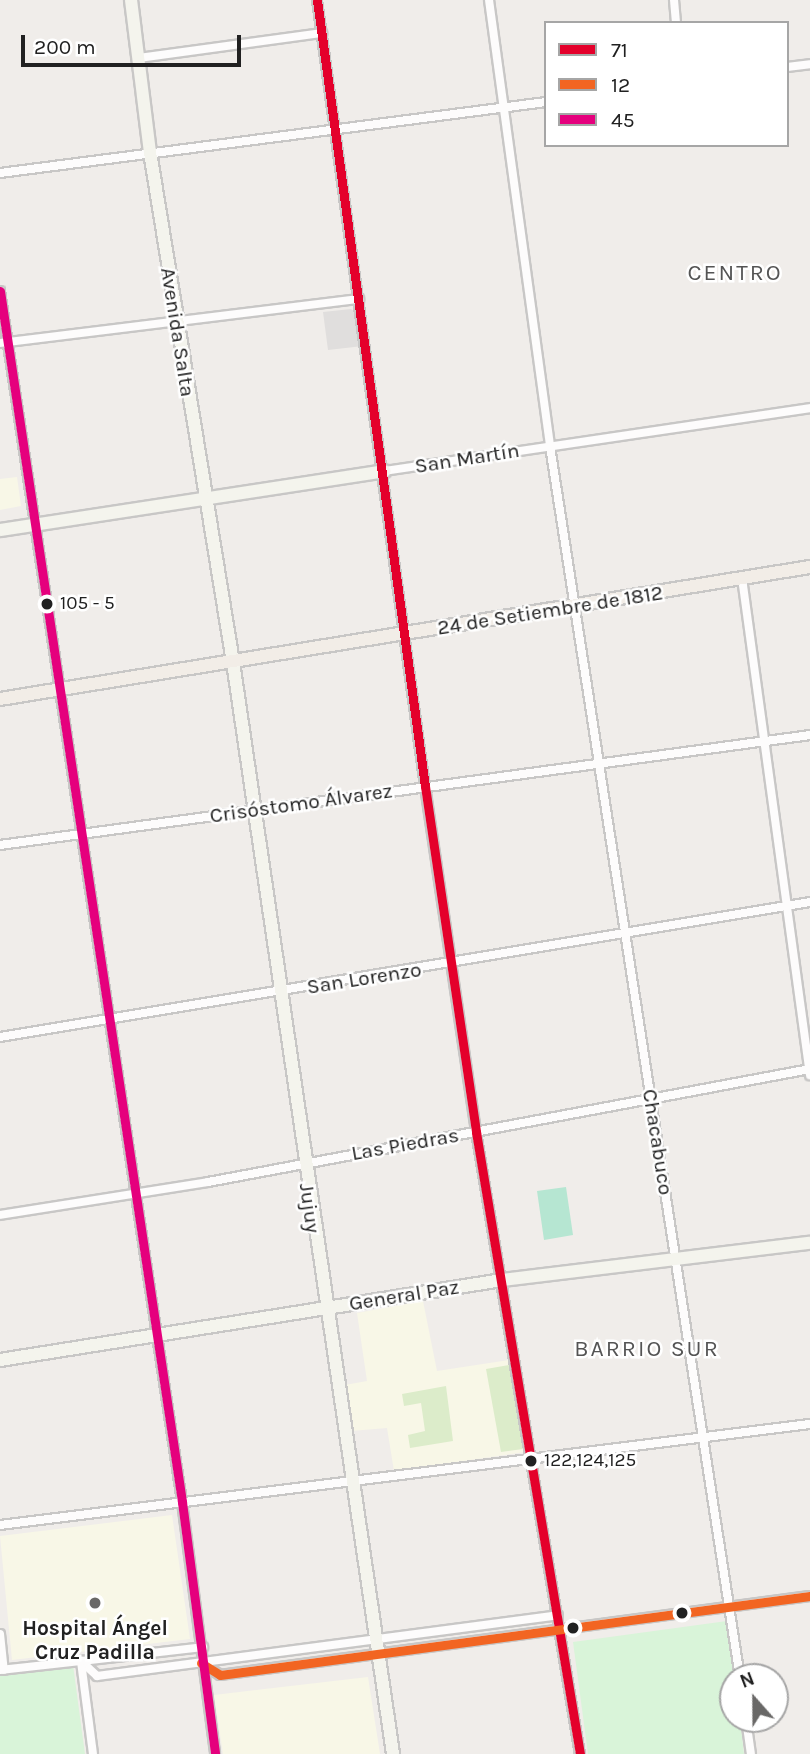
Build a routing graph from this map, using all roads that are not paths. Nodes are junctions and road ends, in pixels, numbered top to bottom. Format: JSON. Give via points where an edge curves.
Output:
{"nodes":[{"id":1,"x":131,"y":0,"type":"edge"},
{"id":2,"x":317,"y":0,"type":"edge"},
{"id":3,"x":489,"y":0,"type":"edge"},
{"id":4,"x":674,"y":0,"type":"edge"},
{"id":5,"x":676,"y":21,"type":"edge"},
{"id":6,"x":322,"y":33,"type":"junction"},
{"id":7,"x":138,"y":58,"type":"junction"},
{"id":8,"x":810,"y":64,"type":"edge"},
{"id":9,"x":789,"y":67,"type":"edge"},
{"id":10,"x":544,"y":102,"type":"edge"},
{"id":11,"x":502,"y":107,"type":"junction"},
{"id":12,"x":335,"y":128,"type":"junction"},
{"id":13,"x":150,"y":152,"type":"junction"},
{"id":14,"x":0,"y":173,"type":"edge"},
{"id":15,"x":0,"y":291,"type":"edge"},
{"id":16,"x":359,"y":299,"type":"junction"},
{"id":17,"x":176,"y":321,"type":"junction"},
{"id":18,"x":4,"y":343,"type":"edge"},
{"id":19,"x":810,"y":408,"type":"edge"},
{"id":20,"x":550,"y":446,"type":"junction"},
{"id":21,"x":384,"y":471,"type":"junction"},
{"id":22,"x":205,"y":497,"type":"junction"},
{"id":23,"x":37,"y":524,"type":"junction"},
{"id":24,"x":0,"y":530,"type":"edge"},
{"id":25,"x":810,"y":567,"type":"edge"},
{"id":26,"x":742,"y":578,"type":"junction"},
{"id":27,"x":575,"y":607,"type":"junction"},
{"id":28,"x":406,"y":634,"type":"junction"},
{"id":29,"x":233,"y":662,"type":"junction"},
{"id":30,"x":61,"y":690,"type":"junction"},
{"id":31,"x":0,"y":699,"type":"edge"},
{"id":32,"x":810,"y":735,"type":"edge"},
{"id":33,"x":763,"y":741,"type":"junction"},
{"id":34,"x":598,"y":765,"type":"junction"},
{"id":35,"x":425,"y":786,"type":"junction"},
{"id":36,"x":254,"y":808,"type":"junction"},
{"id":37,"x":82,"y":833,"type":"junction"},
{"id":38,"x":0,"y":845,"type":"edge"},
{"id":39,"x":810,"y":902,"type":"edge"},
{"id":40,"x":785,"y":906,"type":"junction"},
{"id":41,"x":624,"y":934,"type":"junction"},
{"id":42,"x":451,"y":964,"type":"junction"},
{"id":43,"x":282,"y":990,"type":"junction"},
{"id":44,"x":110,"y":1018,"type":"junction"},
{"id":45,"x":0,"y":1037,"type":"edge"},
{"id":46,"x":810,"y":1071,"type":"edge"},
{"id":47,"x":652,"y":1098,"type":"junction"},
{"id":48,"x":477,"y":1132,"type":"junction"},
{"id":49,"x":304,"y":1162,"type":"junction"},
{"id":50,"x":132,"y":1193,"type":"junction"},
{"id":51,"x":0,"y":1215,"type":"edge"},
{"id":52,"x":810,"y":1243,"type":"edge"},
{"id":53,"x":677,"y":1257,"type":"junction"},
{"id":54,"x":502,"y":1280,"type":"junction"},
{"id":55,"x":325,"y":1307,"type":"junction"},
{"id":56,"x":154,"y":1334,"type":"junction"},
{"id":57,"x":0,"y":1360,"type":"edge"},
{"id":58,"x":810,"y":1424,"type":"edge"},
{"id":59,"x":705,"y":1437,"type":"junction"},
{"id":60,"x":532,"y":1459,"type":"junction"},
{"id":61,"x":353,"y":1481,"type":"junction"},
{"id":62,"x":182,"y":1502,"type":"junction"},
{"id":63,"x":0,"y":1525,"type":"edge"},
{"id":64,"x":810,"y":1596,"type":"edge"},
{"id":65,"x":730,"y":1608,"type":"junction"},
{"id":66,"x":558,"y":1615,"type":"junction"},
{"id":67,"x":560,"y":1632,"type":"junction"},
{"id":68,"x":0,"y":1634,"type":"edge"},
{"id":69,"x":376,"y":1639,"type":"junction"},
{"id":70,"x":203,"y":1647,"type":"junction"},
{"id":71,"x":378,"y":1656,"type":"junction"},
{"id":72,"x":81,"y":1661,"type":"junction"},
{"id":73,"x":201,"y":1663,"type":"junction"},
{"id":74,"x":738,"y":1663,"type":"edge"},
{"id":75,"x":2,"y":1670,"type":"edge"},
{"id":76,"x":748,"y":1733,"type":"edge"},
{"id":77,"x":93,"y":1754,"type":"edge"},
{"id":78,"x":215,"y":1754,"type":"edge"},
{"id":79,"x":393,"y":1754,"type":"edge"},
{"id":80,"x":580,"y":1754,"type":"edge"},
{"id":81,"x":751,"y":1754,"type":"edge"}],
"edges":[{"from":1,"to":7,"type":"street","name":"Avenida Salta"},
{"from":2,"to":6,"type":"street"},
{"from":3,"to":11,"type":"street","name":"Chacabuco"},
{"from":4,"to":5,"type":"street"},
{"from":6,"to":7,"type":"street"},
{"from":6,"to":12,"type":"street"},
{"from":7,"to":13,"type":"street","name":"Avenida Salta"},
{"from":8,"to":9,"type":"street"},
{"from":10,"to":11,"type":"street"},
{"from":11,"to":12,"type":"street"},
{"from":11,"to":20,"type":"street","name":"Chacabuco"},
{"from":12,"to":13,"type":"street"},
{"from":12,"to":16,"type":"street"},
{"from":13,"to":14,"type":"street"},
{"from":13,"to":17,"type":"street","name":"Avenida Salta"},
{"from":15,"to":18,"type":"street"},
{"from":16,"to":17,"type":"street"},
{"from":16,"to":21,"type":"street"},
{"from":17,"to":18,"type":"street"},
{"from":17,"to":22,"type":"street","name":"Avenida Salta"},
{"from":18,"to":23,"type":"street"},
{"from":19,"to":20,"type":"street","name":"San Martín"},
{"from":20,"to":21,"type":"street","name":"San Martín"},
{"from":20,"to":27,"type":"street","name":"Chacabuco"},
{"from":21,"to":22,"type":"street","name":"San Martín"},
{"from":21,"to":28,"type":"street"},
{"from":22,"to":23,"type":"street","name":"San Martín"},
{"from":22,"to":29,"type":"street","name":"Avenida Salta"},
{"from":23,"to":24,"type":"street","name":"San Martín"},
{"from":23,"to":30,"type":"street"},
{"from":25,"to":26,"type":"main road","name":"24 de Setiembre de 1812"},
{"from":26,"to":27,"type":"main road","name":"24 de Setiembre de 1812"},
{"from":26,"to":33,"type":"street"},
{"from":27,"to":28,"type":"main road","name":"24 de Setiembre de 1812"},
{"from":27,"to":34,"type":"street","name":"Chacabuco"},
{"from":28,"to":29,"type":"main road","name":"24 de Setiembre de 1812"},
{"from":28,"to":35,"type":"street"},
{"from":29,"to":30,"type":"main road","name":"24 de Setiembre de 1812"},
{"from":29,"to":36,"type":"street","name":"Jujuy"},
{"from":30,"to":31,"type":"main road","name":"24 de Setiembre de 1812"},
{"from":30,"to":37,"type":"street"},
{"from":32,"to":33,"type":"street","name":"Crisóstomo Álvarez"},
{"from":33,"to":34,"type":"street","name":"Crisóstomo Álvarez"},
{"from":33,"to":40,"type":"street"},
{"from":34,"to":35,"type":"street","name":"Crisóstomo Álvarez"},
{"from":34,"to":41,"type":"street","name":"Chacabuco"},
{"from":35,"to":36,"type":"street","name":"Crisóstomo Álvarez"},
{"from":35,"to":42,"type":"street"},
{"from":36,"to":37,"type":"street","name":"Crisóstomo Álvarez"},
{"from":36,"to":43,"type":"street","name":"Jujuy"},
{"from":37,"to":38,"type":"street","name":"Crisóstomo Álvarez"},
{"from":37,"to":44,"type":"street"},
{"from":39,"to":40,"type":"street","name":"San Lorenzo"},
{"from":40,"to":41,"type":"street","name":"San Lorenzo"},
{"from":40,"to":46,"type":"street"},
{"from":41,"to":42,"type":"street","name":"San Lorenzo"},
{"from":41,"to":47,"type":"street","name":"Chacabuco"},
{"from":42,"to":43,"type":"street","name":"San Lorenzo"},
{"from":42,"to":48,"type":"street"},
{"from":43,"to":44,"type":"street","name":"San Lorenzo"},
{"from":43,"to":49,"type":"street","name":"Jujuy"},
{"from":44,"to":45,"type":"street","name":"San Lorenzo"},
{"from":44,"to":50,"type":"street"},
{"from":46,"to":47,"type":"street","name":"Las Piedras"},
{"from":47,"to":48,"type":"street","name":"Las Piedras"},
{"from":47,"to":53,"type":"street","name":"Chacabuco"},
{"from":48,"to":49,"type":"street","name":"Las Piedras"},
{"from":48,"to":54,"type":"street"},
{"from":49,"to":50,"type":"street","name":"Las Piedras"},
{"from":49,"to":55,"type":"street","name":"Jujuy"},
{"from":50,"to":51,"type":"street","name":"Las Piedras"},
{"from":50,"to":56,"type":"street"},
{"from":52,"to":53,"type":"street","name":"General Paz"},
{"from":53,"to":54,"type":"street","name":"General Paz"},
{"from":53,"to":59,"type":"street","name":"Chacabuco"},
{"from":54,"to":55,"type":"street","name":"General Paz"},
{"from":54,"to":60,"type":"street"},
{"from":55,"to":56,"type":"street","name":"General Paz"},
{"from":55,"to":61,"type":"street","name":"Jujuy"},
{"from":56,"to":57,"type":"street","name":"General Paz"},
{"from":56,"to":62,"type":"street"},
{"from":58,"to":59,"type":"street"},
{"from":59,"to":60,"type":"street"},
{"from":59,"to":65,"type":"street","name":"Chacabuco"},
{"from":60,"to":61,"type":"street"},
{"from":60,"to":66,"type":"street"},
{"from":61,"to":62,"type":"street"},
{"from":61,"to":69,"type":"street","name":"Jujuy"},
{"from":62,"to":63,"type":"street"},
{"from":62,"to":70,"type":"street"},
{"from":64,"to":65,"type":"street"},
{"from":65,"to":67,"type":"street"},
{"from":65,"to":74,"type":"street","name":"Chacabuco"},
{"from":66,"to":67,"type":"street"},
{"from":66,"to":69,"type":"street"},
{"from":67,"to":71,"type":"street"},
{"from":67,"to":80,"type":"street"},
{"from":68,"to":75,"type":"street"},
{"from":69,"to":71,"type":"street","name":"Jujuy"},
{"from":69,"to":73,"type":"street"},
{"from":70,"to":72,"type":"street"},
{"from":70,"to":73,"type":"street"},
{"from":71,"to":73,"type":"street","via":[[220,1675]]},
{"from":71,"to":79,"type":"street","name":"Jujuy"},
{"from":72,"to":73,"type":"street","via":[[97,1676]]},
{"from":72,"to":75,"type":"street"},
{"from":72,"to":77,"type":"street"},
{"from":73,"to":78,"type":"street"},
{"from":76,"to":81,"type":"street"}]}
